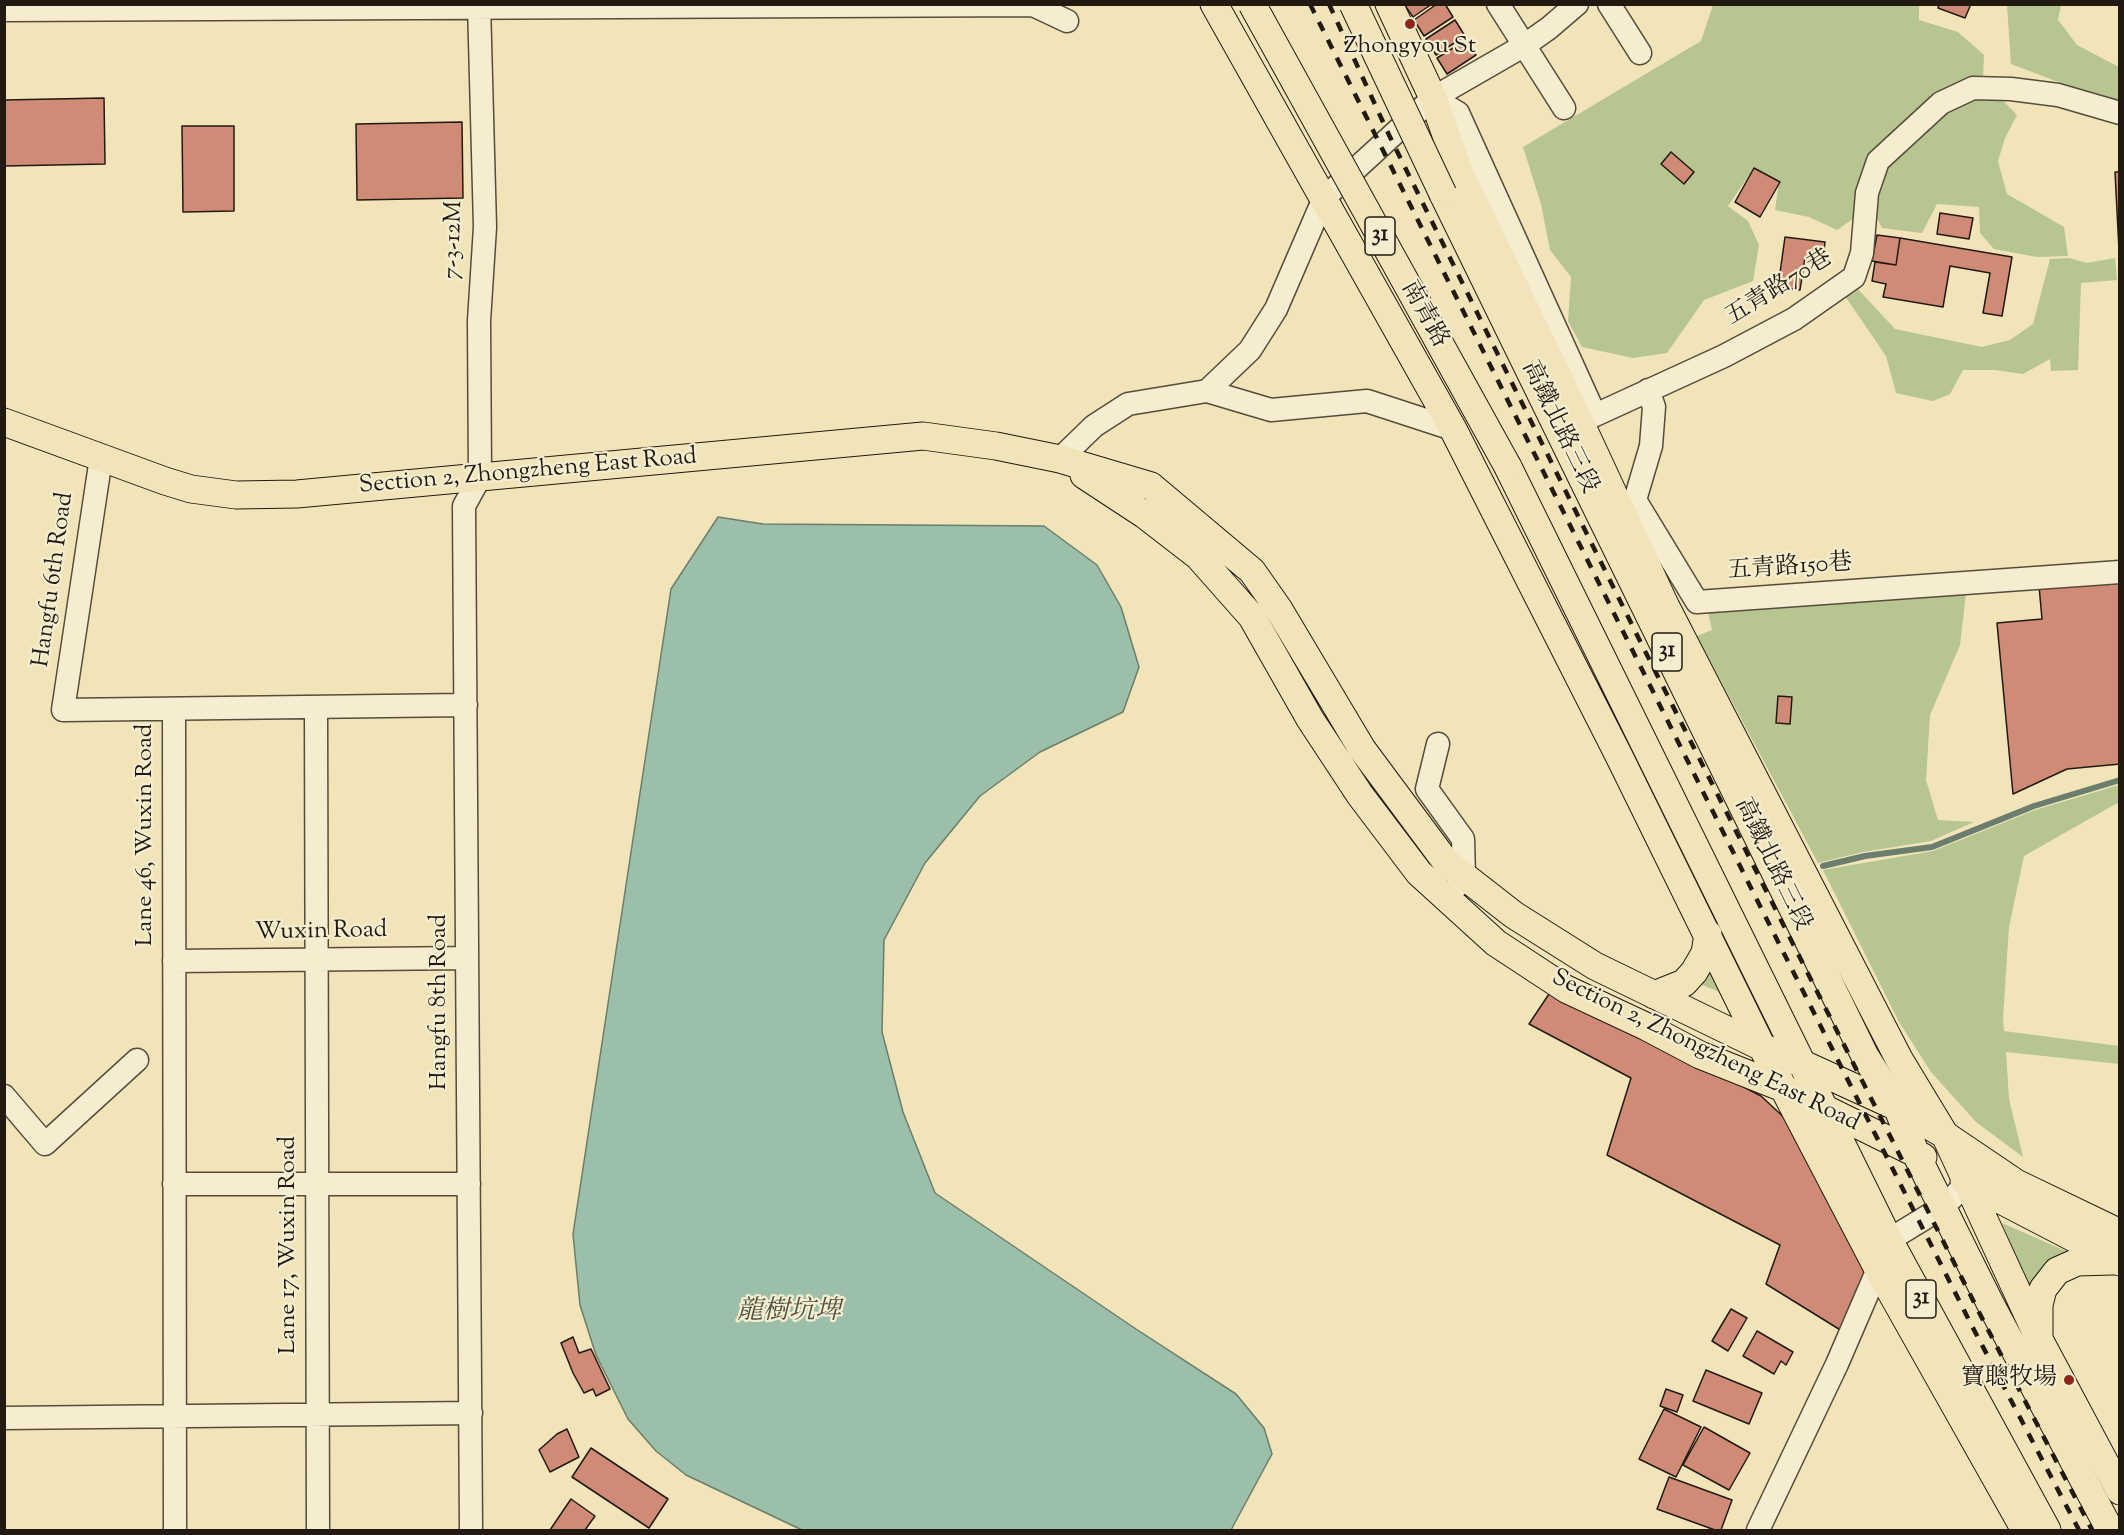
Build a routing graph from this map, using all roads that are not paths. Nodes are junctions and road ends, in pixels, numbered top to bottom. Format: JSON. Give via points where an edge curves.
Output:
{"nodes":[{"id":1,"x":1214,"y":4,"type":"edge"},
{"id":2,"x":1251,"y":4,"type":"edge"},
{"id":3,"x":1353,"y":4,"type":"edge"},
{"id":4,"x":1389,"y":4,"type":"edge"},
{"id":5,"x":1498,"y":4,"type":"edge"},
{"id":6,"x":1577,"y":4,"type":"edge"},
{"id":7,"x":1609,"y":4,"type":"edge"},
{"id":8,"x":479,"y":6,"type":"edge"},
{"id":9,"x":4,"y":10,"type":"edge"},
{"id":10,"x":1066,"y":21,"type":"dead end"},
{"id":11,"x":1526,"y":45,"type":"junction"},
{"id":12,"x":1640,"y":53,"type":"dead end"},
{"id":13,"x":1433,"y":98,"type":"junction"},
{"id":14,"x":1564,"y":108,"type":"dead end"},
{"id":15,"x":2120,"y":113,"type":"edge"},
{"id":16,"x":1404,"y":123,"type":"junction"},
{"id":17,"x":1448,"y":140,"type":"junction"},
{"id":18,"x":1324,"y":198,"type":"junction"},
{"id":19,"x":1648,"y":390,"type":"junction"},
{"id":20,"x":1207,"y":392,"type":"junction"},
{"id":21,"x":1588,"y":419,"type":"junction"},
{"id":22,"x":4,"y":422,"type":"edge"},
{"id":23,"x":1453,"y":429,"type":"junction"},
{"id":24,"x":100,"y":458,"type":"junction"},
{"id":25,"x":1060,"y":459,"type":"junction"},
{"id":26,"x":480,"y":477,"type":"junction"},
{"id":27,"x":2120,"y":572,"type":"edge"},
{"id":28,"x":1697,"y":602,"type":"junction"},
{"id":29,"x":1666,"y":607,"type":"junction"},
{"id":30,"x":466,"y":705,"type":"junction"},
{"id":31,"x":316,"y":707,"type":"junction"},
{"id":32,"x":174,"y":708,"type":"junction"},
{"id":33,"x":1438,"y":744,"type":"dead end"},
{"id":34,"x":1464,"y":876,"type":"junction"},
{"id":35,"x":1447,"y":899,"type":"junction"},
{"id":36,"x":1708,"y":934,"type":"junction"},
{"id":37,"x":468,"y":958,"type":"junction"},
{"id":38,"x":316,"y":960,"type":"junction"},
{"id":39,"x":174,"y":961,"type":"junction"},
{"id":40,"x":1654,"y":995,"type":"junction"},
{"id":41,"x":1762,"y":1047,"type":"junction"},
{"id":42,"x":137,"y":1060,"type":"dead end"},
{"id":43,"x":1803,"y":1064,"type":"junction"},
{"id":44,"x":1783,"y":1088,"type":"junction"},
{"id":45,"x":4,"y":1096,"type":"edge"},
{"id":46,"x":1897,"y":1107,"type":"junction"},
{"id":47,"x":1826,"y":1110,"type":"junction"},
{"id":48,"x":1945,"y":1135,"type":"junction"},
{"id":49,"x":1916,"y":1154,"type":"junction"},
{"id":50,"x":1967,"y":1183,"type":"junction"},
{"id":51,"x":174,"y":1184,"type":"junction"},
{"id":52,"x":317,"y":1184,"type":"junction"},
{"id":53,"x":469,"y":1184,"type":"junction"},
{"id":54,"x":1943,"y":1207,"type":"junction"},
{"id":55,"x":2120,"y":1233,"type":"edge"},
{"id":56,"x":1889,"y":1240,"type":"junction"},
{"id":57,"x":2118,"y":1261,"type":"edge"},
{"id":58,"x":1878,"y":1269,"type":"junction"},
{"id":59,"x":2039,"y":1339,"type":"junction"},
{"id":60,"x":471,"y":1413,"type":"junction"},
{"id":61,"x":175,"y":1415,"type":"junction"},
{"id":62,"x":318,"y":1415,"type":"junction"},
{"id":63,"x":4,"y":1418,"type":"edge"},
{"id":64,"x":2120,"y":1491,"type":"edge"},
{"id":65,"x":175,"y":1530,"type":"edge"},
{"id":66,"x":318,"y":1530,"type":"edge"},
{"id":67,"x":471,"y":1530,"type":"edge"},
{"id":68,"x":1758,"y":1530,"type":"edge"},
{"id":69,"x":2032,"y":1530,"type":"edge"},
{"id":70,"x":2110,"y":1530,"type":"edge"}],
"edges":[{"from":1,"to":18,"type":"main road","name":"南青路"},
{"from":2,"to":43,"type":"main road","name":"南青路","number":"31","bridge":true,"via":[[1508,468]]},
{"from":3,"to":46,"type":"main road","name":"高鐵北路三段","number":"31","bridge":true,"via":[[1865,1056]]},
{"from":4,"to":13,"type":"main road"},
{"from":5,"to":11,"type":"street"},
{"from":6,"to":11,"type":"street"},
{"from":7,"to":12,"type":"street"},
{"from":8,"to":9,"type":"street"},
{"from":8,"to":10,"type":"street","via":[[1033,5]]},
{"from":8,"to":26,"type":"street","name":"7-3-12M","via":[[485,227],[479,321]]},
{"from":11,"to":13,"type":"street"},
{"from":11,"to":14,"type":"street"},
{"from":13,"to":16,"type":"street"},
{"from":13,"to":17,"type":"main road"},
{"from":13,"to":21,"type":"street","via":[[1458,113]]},
{"from":15,"to":19,"type":"street","name":"五青路70巷","via":[[2058,95],[2011,89],[1973,88],[1941,103],[1878,160],[1867,193],[1862,252],[1854,277],[1794,319]]},
{"from":16,"to":17,"type":"main road"},
{"from":16,"to":18,"type":"street"},
{"from":17,"to":21,"type":"main road","via":[[1459,172]]},
{"from":18,"to":20,"type":"street","via":[[1276,309],[1250,350]]},
{"from":18,"to":23,"type":"main road","name":"南青路"},
{"from":19,"to":21,"type":"street","name":"五青路70巷"},
{"from":19,"to":28,"type":"street","name":"五青路150巷","via":[[1654,407],[1651,446],[1635,500]]},
{"from":20,"to":23,"type":"street","via":[[1271,410],[1367,401]]},
{"from":20,"to":25,"type":"street","via":[[1128,404],[1094,426]]},
{"from":21,"to":29,"type":"main road","name":"高鐵北路三段"},
{"from":22,"to":24,"type":"main road","name":"Section 2, Zhongzheng East Road"},
{"from":23,"to":36,"type":"main road"},
{"from":24,"to":26,"type":"main road","name":"Section 2, Zhongzheng East Road","via":[[191,489],[236,495],[297,494]]},
{"from":24,"to":32,"type":"street","name":"Hangfu 6th Road","via":[[63,710]]},
{"from":25,"to":26,"type":"main road","name":"Section 2, Zhongzheng East Road","via":[[923,436]]},
{"from":25,"to":34,"type":"main road","name":"Section 2, Zhongzheng East Road","via":[[1151,486],[1252,571],[1362,749],[1446,862]]},
{"from":25,"to":35,"type":"main road","name":"Section 2, Zhongzheng East Road","via":[[1198,556],[1252,617],[1310,719],[1360,795],[1419,873]]},
{"from":26,"to":30,"type":"street","name":"Hangfu 8th Road","via":[[464,506]]},
{"from":27,"to":28,"type":"street","name":"五青路150巷"},
{"from":28,"to":29,"type":"street"},
{"from":29,"to":48,"type":"main road","name":"高鐵北路三段","via":[[1899,1059]]},
{"from":30,"to":31,"type":"street"},
{"from":30,"to":37,"type":"street","name":"Hangfu 8th Road"},
{"from":31,"to":32,"type":"street"},
{"from":31,"to":38,"type":"street","name":"Lane 17, Wuxin Road"},
{"from":32,"to":39,"type":"street","name":"Lane 46, Wuxin Road"},
{"from":33,"to":34,"type":"street","via":[[1427,789],[1463,839]]},
{"from":34,"to":35,"type":"street"},
{"from":34,"to":40,"type":"main road","name":"Section 2, Zhongzheng East Road","via":[[1514,915],[1595,966]]},
{"from":35,"to":44,"type":"main road","name":"Section 2, Zhongzheng East Road","via":[[1496,943],[1566,989],[1700,1054]]},
{"from":36,"to":40,"type":"main road","via":[[1705,952],[1694,972],[1684,983]]},
{"from":36,"to":41,"type":"main road"},
{"from":37,"to":38,"type":"street","name":"Wuxin Road"},
{"from":37,"to":53,"type":"street","name":"Hangfu 8th Road"},
{"from":38,"to":39,"type":"street","name":"Wuxin Road"},
{"from":38,"to":52,"type":"street","name":"Lane 17, Wuxin Road"},
{"from":39,"to":51,"type":"street","name":"Lane 46, Wuxin Road"},
{"from":40,"to":41,"type":"main road","name":"Section 2, Zhongzheng East Road"},
{"from":41,"to":43,"type":"main road","name":"Section 2, Zhongzheng East Road"},
{"from":41,"to":44,"type":"main road"},
{"from":42,"to":45,"type":"street","via":[[45,1144]]},
{"from":43,"to":46,"type":"main road","name":"Section 2, Zhongzheng East Road"},
{"from":43,"to":47,"type":"main road","number":"31"},
{"from":44,"to":47,"type":"main road","name":"Section 2, Zhongzheng East Road"},
{"from":44,"to":58,"type":"main road"},
{"from":46,"to":48,"type":"main road","name":"Section 2, Zhongzheng East Road"},
{"from":46,"to":49,"type":"main road","name":"高鐵北路三段","number":"31"},
{"from":47,"to":49,"type":"main road","name":"Section 2, Zhongzheng East Road"},
{"from":47,"to":56,"type":"main road","number":"31"},
{"from":48,"to":50,"type":"main road","name":"高鐵北路三段"},
{"from":48,"to":55,"type":"main road","name":"Section 2, Zhongzheng East Road","via":[[2016,1183]]},
{"from":49,"to":50,"type":"main road","name":"Section 2, Zhongzheng East Road"},
{"from":49,"to":54,"type":"main road","name":"高鐵北路三段","number":"31"},
{"from":50,"to":54,"type":"street"},
{"from":50,"to":57,"type":"main road","name":"Section 2, Zhongzheng East Road"},
{"from":50,"to":59,"type":"main road","name":"高鐵北路三段"},
{"from":51,"to":52,"type":"street"},
{"from":51,"to":61,"type":"street","name":"Lane 46, Wuxin Road"},
{"from":52,"to":53,"type":"street"},
{"from":52,"to":62,"type":"street","name":"Lane 17, Wuxin Road"},
{"from":53,"to":60,"type":"street","name":"Hangfu 8th Road"},
{"from":54,"to":56,"type":"street"},
{"from":54,"to":70,"type":"main road","name":"高鐵北路三段","number":"31"},
{"from":56,"to":58,"type":"street"},
{"from":56,"to":69,"type":"main road","number":"31","via":[[2007,1456]]},
{"from":57,"to":59,"type":"main road","via":[[2077,1262],[2056,1271],[2043,1288]]},
{"from":58,"to":68,"type":"street"},
{"from":58,"to":69,"type":"main road"},
{"from":59,"to":64,"type":"main road","name":"高鐵北路三段"},
{"from":60,"to":62,"type":"street"},
{"from":60,"to":67,"type":"street","name":"Hangfu 8th Road"},
{"from":61,"to":62,"type":"street"},
{"from":61,"to":63,"type":"street"},
{"from":61,"to":65,"type":"street","name":"Lane 46, Wuxin Road"},
{"from":62,"to":66,"type":"street","name":"Lane 17, Wuxin Road"}]}
